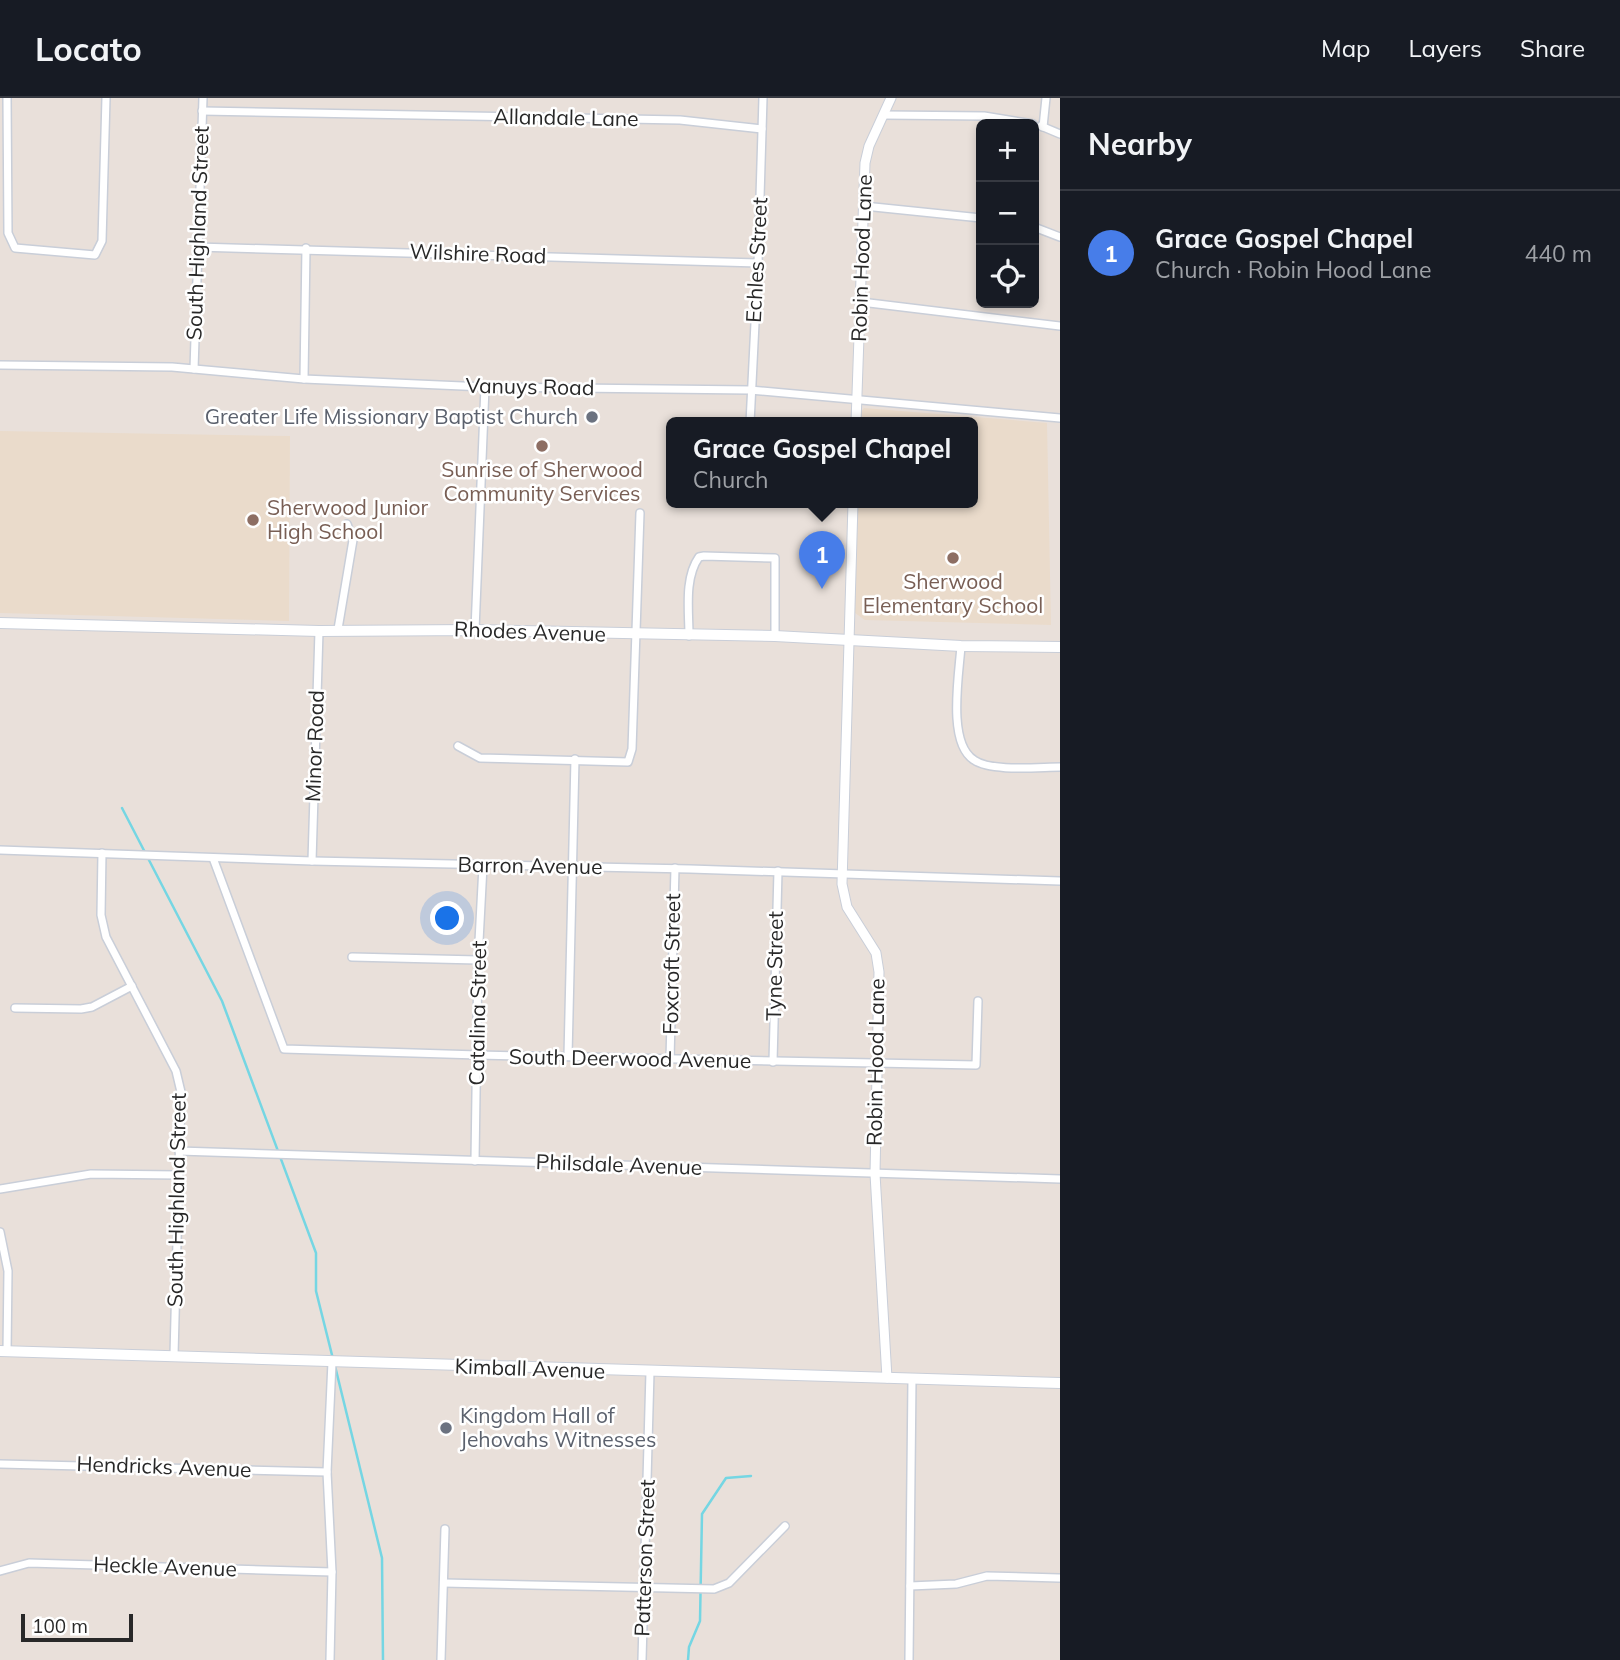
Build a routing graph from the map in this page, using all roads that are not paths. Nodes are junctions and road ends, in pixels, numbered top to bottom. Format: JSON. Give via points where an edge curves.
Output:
{"nodes":[{"id":1,"x":7,"y":98,"type":"edge"},
{"id":2,"x":106,"y":98,"type":"edge"},
{"id":3,"x":203,"y":98,"type":"edge"},
{"id":4,"x":763,"y":98,"type":"edge"},
{"id":5,"x":891,"y":98,"type":"edge"},
{"id":6,"x":1046,"y":98,"type":"edge"},
{"id":7,"x":202,"y":111,"type":"junction"},
{"id":8,"x":884,"y":115,"type":"junction"},
{"id":9,"x":1002,"y":119,"type":"edge"},
{"id":10,"x":1039,"y":126,"type":"edge"},
{"id":11,"x":1043,"y":127,"type":"junction"},
{"id":12,"x":762,"y":129,"type":"junction"},
{"id":13,"x":1060,"y":134,"type":"edge"},
{"id":14,"x":864,"y":206,"type":"junction"},
{"id":15,"x":976,"y":217,"type":"edge"},
{"id":16,"x":1039,"y":229,"type":"edge"},
{"id":17,"x":1060,"y":237,"type":"edge"},
{"id":18,"x":197,"y":247,"type":"junction"},
{"id":19,"x":306,"y":248,"type":"junction"},
{"id":20,"x":758,"y":263,"type":"junction"},
{"id":21,"x":861,"y":302,"type":"junction"},
{"id":22,"x":1060,"y":326,"type":"edge"},
{"id":23,"x":0,"y":365,"type":"edge"},
{"id":24,"x":194,"y":369,"type":"junction"},
{"id":25,"x":304,"y":379,"type":"junction"},
{"id":26,"x":485,"y":387,"type":"junction"},
{"id":27,"x":750,"y":390,"type":"junction"},
{"id":28,"x":856,"y":401,"type":"junction"},
{"id":29,"x":750,"y":417,"type":"edge"},
{"id":30,"x":856,"y":417,"type":"edge"},
{"id":31,"x":1060,"y":418,"type":"edge"},
{"id":32,"x":853,"y":508,"type":"edge"},
{"id":33,"x":640,"y":513,"type":"dead end"},
{"id":34,"x":347,"y":524,"type":"dead end"},
{"id":35,"x":0,"y":623,"type":"edge"},
{"id":36,"x":338,"y":629,"type":"junction"},
{"id":37,"x":475,"y":629,"type":"junction"},
{"id":38,"x":319,"y":631,"type":"junction"},
{"id":39,"x":635,"y":635,"type":"junction"},
{"id":40,"x":689,"y":636,"type":"junction"},
{"id":41,"x":775,"y":636,"type":"junction"},
{"id":42,"x":849,"y":639,"type":"junction"},
{"id":43,"x":961,"y":646,"type":"junction"},
{"id":44,"x":1060,"y":647,"type":"edge"},
{"id":45,"x":458,"y":746,"type":"dead end"},
{"id":46,"x":575,"y":760,"type":"junction"},
{"id":47,"x":1060,"y":767,"type":"edge"},
{"id":48,"x":0,"y":850,"type":"edge"},
{"id":49,"x":102,"y":853,"type":"junction"},
{"id":50,"x":213,"y":858,"type":"junction"},
{"id":51,"x":312,"y":861,"type":"junction"},
{"id":52,"x":483,"y":866,"type":"junction"},
{"id":53,"x":573,"y":866,"type":"junction"},
{"id":54,"x":675,"y":868,"type":"junction"},
{"id":55,"x":778,"y":871,"type":"junction"},
{"id":56,"x":842,"y":873,"type":"junction"},
{"id":57,"x":1060,"y":881,"type":"edge"},
{"id":58,"x":352,"y":957,"type":"dead end"},
{"id":59,"x":478,"y":960,"type":"junction"},
{"id":60,"x":132,"y":986,"type":"junction"},
{"id":61,"x":978,"y":1001,"type":"dead end"},
{"id":62,"x":15,"y":1008,"type":"dead end"},
{"id":63,"x":478,"y":1055,"type":"junction"},
{"id":64,"x":568,"y":1056,"type":"junction"},
{"id":65,"x":670,"y":1059,"type":"junction"},
{"id":66,"x":773,"y":1062,"type":"junction"},
{"id":67,"x":876,"y":1063,"type":"junction"},
{"id":68,"x":179,"y":1151,"type":"junction"},
{"id":69,"x":475,"y":1161,"type":"junction"},
{"id":70,"x":874,"y":1174,"type":"junction"},
{"id":71,"x":178,"y":1175,"type":"junction"},
{"id":72,"x":1060,"y":1179,"type":"edge"},
{"id":73,"x":0,"y":1189,"type":"edge"},
{"id":74,"x":0,"y":1231,"type":"edge"},
{"id":75,"x":3,"y":1352,"type":"edge"},
{"id":76,"x":174,"y":1355,"type":"junction"},
{"id":77,"x":332,"y":1362,"type":"junction"},
{"id":78,"x":650,"y":1372,"type":"junction"},
{"id":79,"x":887,"y":1378,"type":"junction"},
{"id":80,"x":912,"y":1379,"type":"junction"},
{"id":81,"x":1060,"y":1383,"type":"edge"},
{"id":82,"x":0,"y":1464,"type":"edge"},
{"id":83,"x":327,"y":1472,"type":"junction"},
{"id":84,"x":785,"y":1526,"type":"dead end"},
{"id":85,"x":445,"y":1529,"type":"dead end"},
{"id":86,"x":0,"y":1571,"type":"edge"},
{"id":87,"x":332,"y":1572,"type":"junction"},
{"id":88,"x":1059,"y":1578,"type":"edge"},
{"id":89,"x":444,"y":1583,"type":"junction"},
{"id":90,"x":910,"y":1586,"type":"junction"},
{"id":91,"x":644,"y":1588,"type":"junction"},
{"id":92,"x":330,"y":1660,"type":"edge"},
{"id":93,"x":441,"y":1660,"type":"edge"},
{"id":94,"x":642,"y":1660,"type":"edge"},
{"id":95,"x":909,"y":1660,"type":"edge"}],
"edges":[{"from":1,"to":2,"type":"street","via":[[8,233],[15,248],[96,255],[102,241]]},
{"from":3,"to":7,"type":"street","name":"South Highland Street"},
{"from":4,"to":12,"type":"street","name":"Echles Street"},
{"from":5,"to":8,"type":"street","name":"Robin Hood Lane"},
{"from":6,"to":11,"type":"street"},
{"from":7,"to":12,"type":"street","name":"Allandale Lane","via":[[680,120]]},
{"from":7,"to":18,"type":"street","name":"South Highland Street"},
{"from":8,"to":9,"type":"street"},
{"from":8,"to":14,"type":"street","name":"Robin Hood Lane","via":[[865,163]]},
{"from":10,"to":11,"type":"street"},
{"from":11,"to":13,"type":"street"},
{"from":12,"to":20,"type":"street","name":"Echles Street"},
{"from":14,"to":15,"type":"street"},
{"from":14,"to":21,"type":"street","name":"Robin Hood Lane"},
{"from":16,"to":17,"type":"street"},
{"from":18,"to":19,"type":"street","name":"Wilshire Road"},
{"from":18,"to":24,"type":"street","name":"South Highland Street"},
{"from":19,"to":20,"type":"street","name":"Wilshire Road"},
{"from":19,"to":25,"type":"street"},
{"from":20,"to":27,"type":"street","name":"Echles Street"},
{"from":21,"to":22,"type":"street"},
{"from":21,"to":28,"type":"street","name":"Robin Hood Lane"},
{"from":23,"to":24,"type":"street","name":"Vanuys Road"},
{"from":24,"to":25,"type":"street","name":"Vanuys Road"},
{"from":25,"to":26,"type":"street","name":"Vanuys Road"},
{"from":26,"to":27,"type":"street","name":"Vanuys Road"},
{"from":26,"to":37,"type":"street"},
{"from":27,"to":28,"type":"street","name":"Vanuys Road"},
{"from":27,"to":29,"type":"street","name":"Echles Street"},
{"from":28,"to":30,"type":"street","name":"Robin Hood Lane"},
{"from":28,"to":31,"type":"street","name":"Vanuys Road"},
{"from":32,"to":42,"type":"street","name":"Robin Hood Lane"},
{"from":33,"to":39,"type":"street"},
{"from":34,"to":36,"type":"street","via":[[353,540]]},
{"from":35,"to":38,"type":"main road","name":"Rhodes Avenue"},
{"from":36,"to":37,"type":"main road","name":"Rhodes Avenue"},
{"from":36,"to":38,"type":"main road","name":"Rhodes Avenue"},
{"from":37,"to":39,"type":"main road","name":"Rhodes Avenue"},
{"from":38,"to":51,"type":"street","name":"Minor Road"},
{"from":39,"to":40,"type":"main road","name":"Rhodes Avenue"},
{"from":39,"to":46,"type":"street","via":[[628,762]]},
{"from":40,"to":41,"type":"main road","name":"Rhodes Avenue"},
{"from":40,"to":41,"type":"street","via":[[689,588],[696,561],[704,556],[775,558]]},
{"from":41,"to":42,"type":"main road","name":"Rhodes Avenue"},
{"from":42,"to":43,"type":"main road","name":"Rhodes Avenue"},
{"from":42,"to":56,"type":"street","name":"Robin Hood Lane"},
{"from":43,"to":44,"type":"main road","name":"Rhodes Avenue"},
{"from":43,"to":47,"type":"street","via":[[957,724],[961,746],[974,761],[993,766]]},
{"from":45,"to":46,"type":"street","via":[[480,758]]},
{"from":46,"to":53,"type":"street"},
{"from":48,"to":49,"type":"street","name":"Barron Avenue"},
{"from":49,"to":50,"type":"street","name":"Barron Avenue"},
{"from":49,"to":60,"type":"street","name":"South Highland Street","via":[[101,915],[106,937]]},
{"from":50,"to":51,"type":"street","name":"Barron Avenue"},
{"from":50,"to":63,"type":"street","name":"South Deerwood Avenue","via":[[284,1049]]},
{"from":51,"to":52,"type":"street","name":"Barron Avenue"},
{"from":52,"to":53,"type":"street","name":"Barron Avenue"},
{"from":52,"to":59,"type":"street","name":"Catalina Street"},
{"from":53,"to":54,"type":"street","name":"Barron Avenue"},
{"from":53,"to":64,"type":"street"},
{"from":54,"to":55,"type":"street","name":"Barron Avenue"},
{"from":54,"to":65,"type":"street","name":"Foxcroft Street"},
{"from":55,"to":56,"type":"street","name":"Barron Avenue"},
{"from":55,"to":66,"type":"street","name":"Tyne Street"},
{"from":56,"to":57,"type":"street","name":"Barron Avenue"},
{"from":56,"to":67,"type":"street","name":"Robin Hood Lane","via":[[847,907],[876,953]]},
{"from":58,"to":59,"type":"street"},
{"from":59,"to":63,"type":"street","name":"Catalina Street"},
{"from":60,"to":62,"type":"street","via":[[81,1009]]},
{"from":60,"to":68,"type":"street","name":"South Highland Street","via":[[176,1071],[181,1091]]},
{"from":61,"to":67,"type":"street","name":"South Deerwood Avenue","via":[[976,1065]]},
{"from":63,"to":64,"type":"street","name":"South Deerwood Avenue"},
{"from":63,"to":69,"type":"street","name":"Catalina Street"},
{"from":64,"to":65,"type":"street","name":"South Deerwood Avenue"},
{"from":65,"to":66,"type":"street","name":"South Deerwood Avenue"},
{"from":66,"to":67,"type":"street","name":"South Deerwood Avenue"},
{"from":67,"to":70,"type":"street","name":"Robin Hood Lane"},
{"from":68,"to":69,"type":"street","name":"Philsdale Avenue"},
{"from":68,"to":71,"type":"street","name":"South Highland Street"},
{"from":69,"to":70,"type":"street","name":"Philsdale Avenue"},
{"from":70,"to":72,"type":"street","name":"Philsdale Avenue"},
{"from":70,"to":79,"type":"street","name":"Robin Hood Lane"},
{"from":71,"to":73,"type":"street","via":[[91,1174]]},
{"from":71,"to":76,"type":"street","name":"South Highland Street"},
{"from":74,"to":75,"type":"street","via":[[9,1271]]},
{"from":75,"to":76,"type":"main road","name":"Kimball Avenue"},
{"from":76,"to":77,"type":"main road","name":"Kimball Avenue"},
{"from":77,"to":78,"type":"main road","name":"Kimball Avenue"},
{"from":77,"to":83,"type":"street"},
{"from":78,"to":79,"type":"main road","name":"Kimball Avenue"},
{"from":78,"to":91,"type":"street","name":"Patterson Street"},
{"from":79,"to":80,"type":"main road","name":"Kimball Avenue"},
{"from":80,"to":81,"type":"main road","name":"Kimball Avenue"},
{"from":80,"to":90,"type":"street"},
{"from":82,"to":83,"type":"street","name":"Hendricks Avenue"},
{"from":83,"to":87,"type":"street"},
{"from":84,"to":91,"type":"street","via":[[729,1583],[714,1589]]},
{"from":85,"to":89,"type":"street"},
{"from":86,"to":87,"type":"street","name":"Heckle Avenue","via":[[29,1563]]},
{"from":87,"to":92,"type":"street"},
{"from":88,"to":90,"type":"street","via":[[986,1576],[956,1584]]},
{"from":89,"to":91,"type":"street"},
{"from":89,"to":93,"type":"street"},
{"from":90,"to":95,"type":"street"},
{"from":91,"to":94,"type":"street","name":"Patterson Street"}]}
